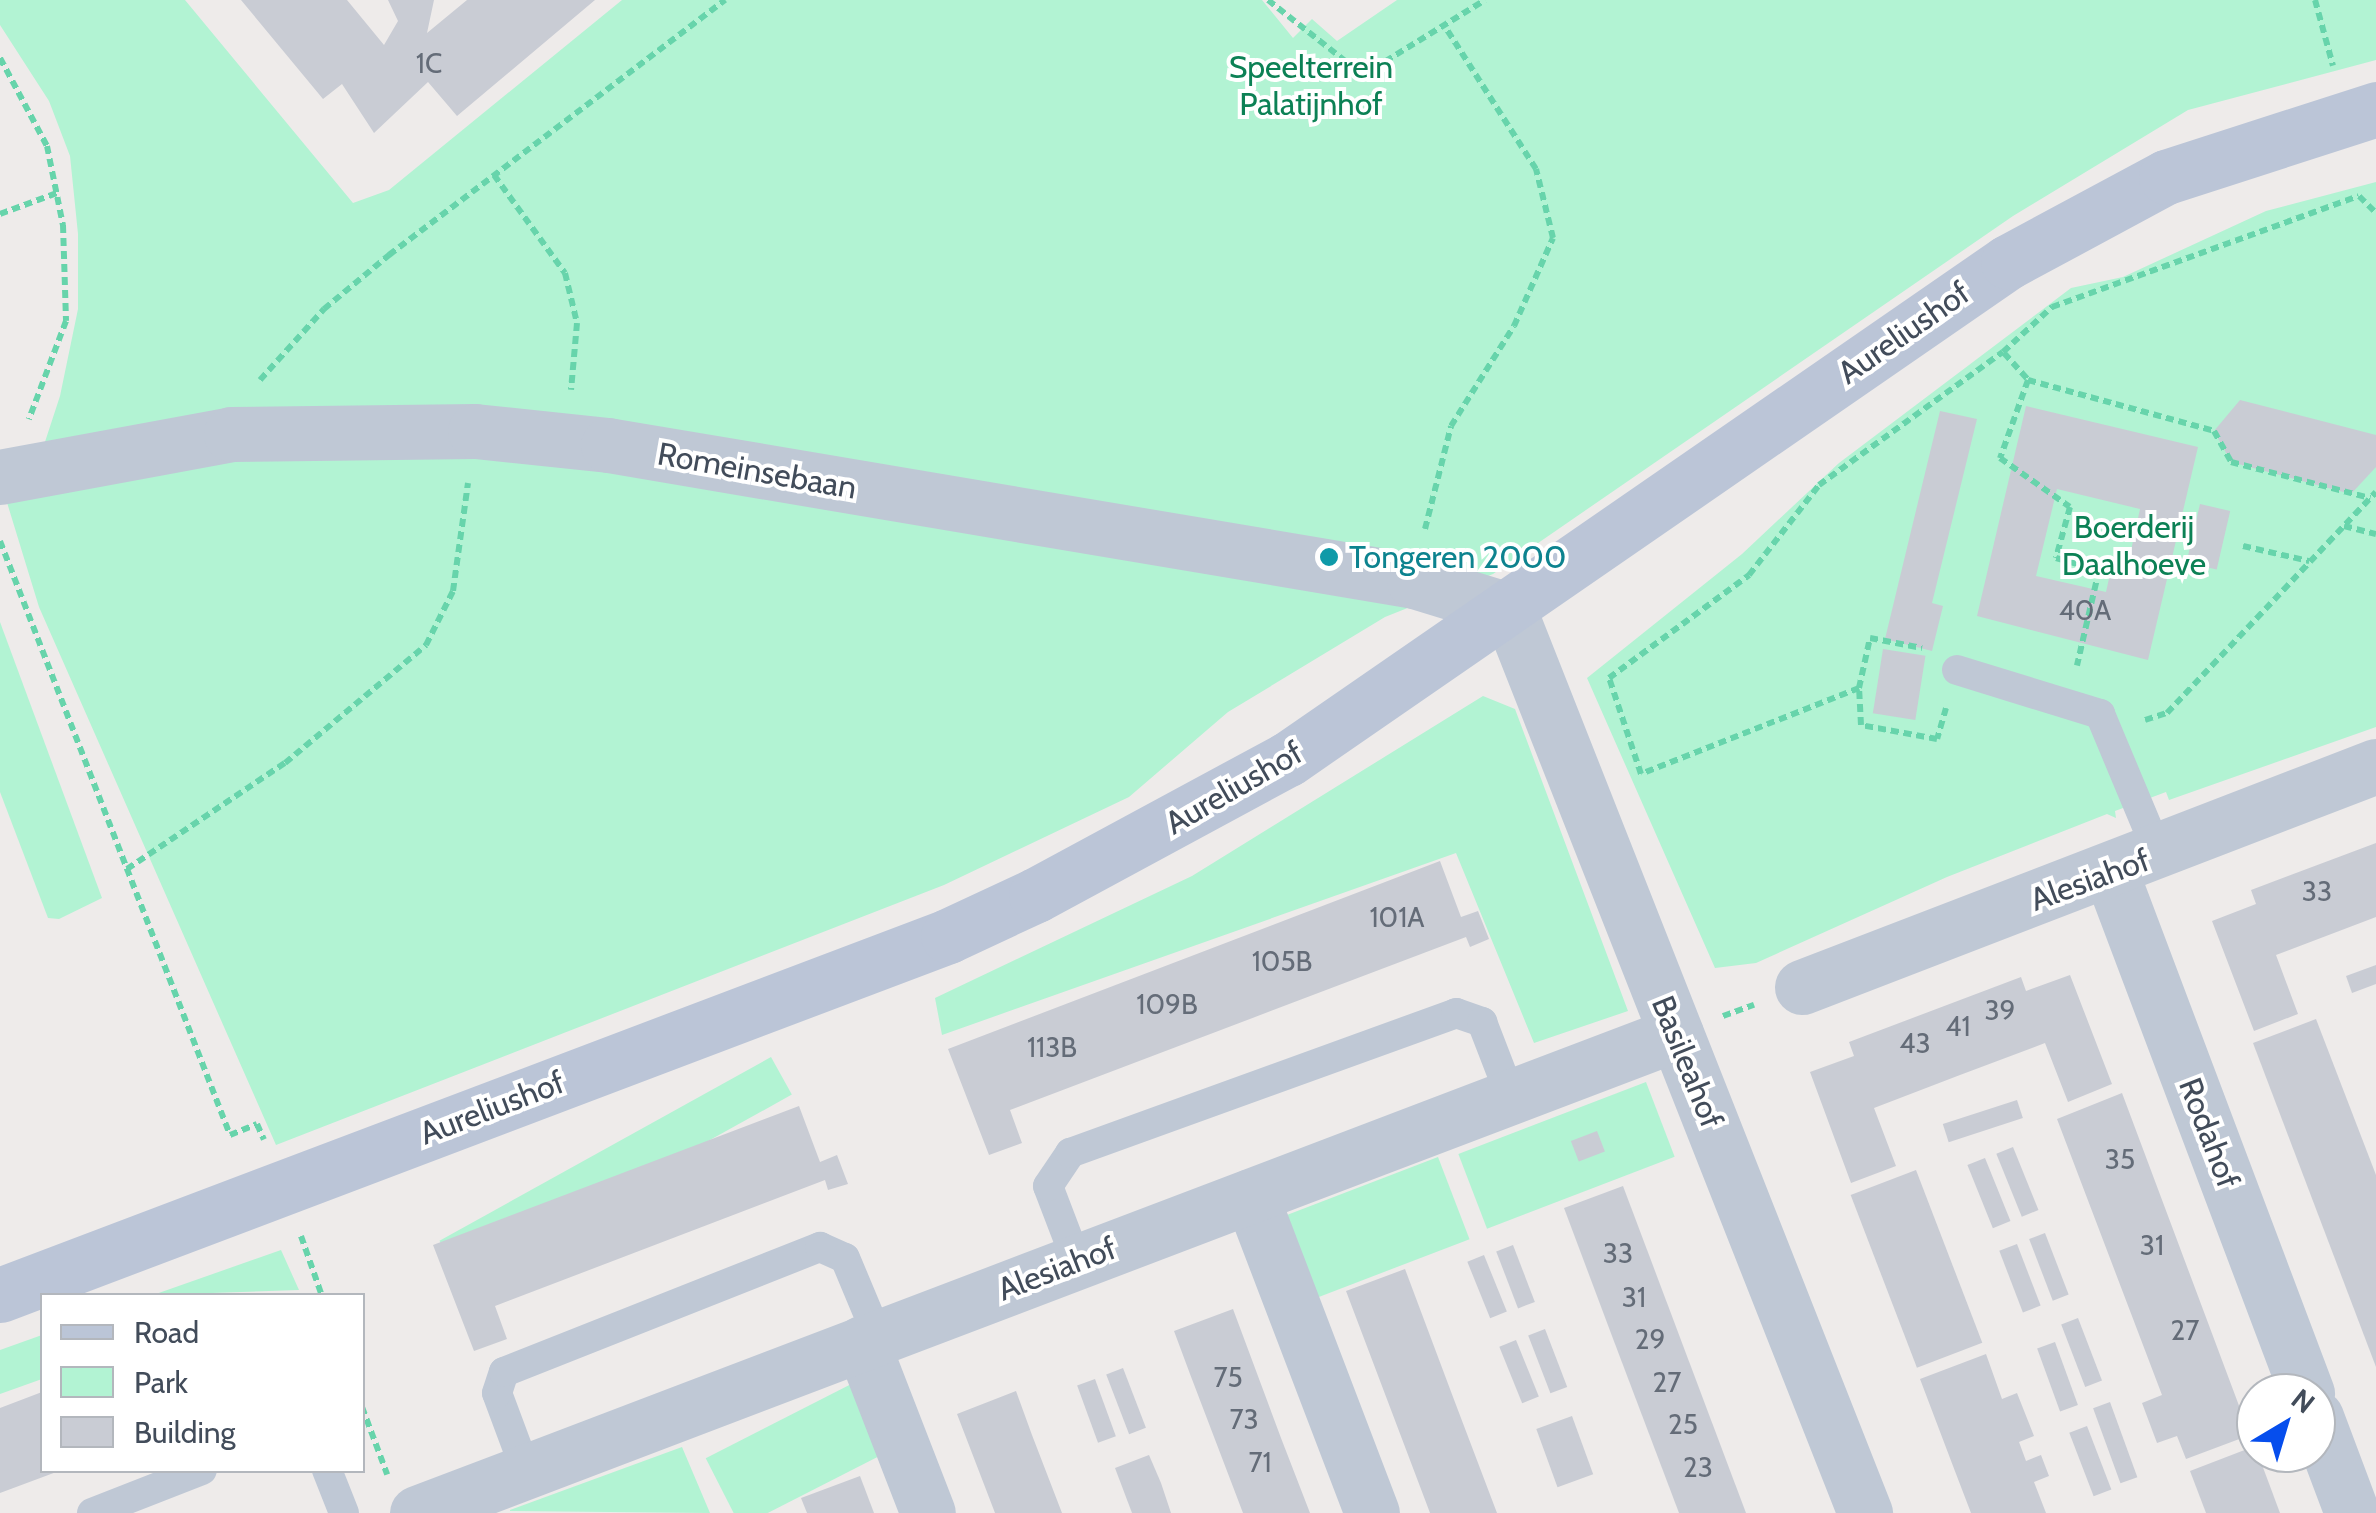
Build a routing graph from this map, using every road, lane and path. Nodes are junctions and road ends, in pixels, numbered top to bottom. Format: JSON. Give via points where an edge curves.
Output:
{"nodes":[{"id":1,"x":724,"y":0,"type":"edge"},
{"id":2,"x":1268,"y":0,"type":"edge"},
{"id":3,"x":1486,"y":0,"type":"edge"},
{"id":4,"x":2315,"y":0,"type":"edge"},
{"id":5,"x":1444,"y":26,"type":"junction"},
{"id":6,"x":0,"y":58,"type":"edge"},
{"id":7,"x":2361,"y":113,"type":"edge"},
{"id":8,"x":494,"y":176,"type":"junction"},
{"id":9,"x":56,"y":193,"type":"junction"},
{"id":10,"x":0,"y":214,"type":"edge"},
{"id":11,"x":2376,"y":214,"type":"edge"},
{"id":12,"x":2003,"y":352,"type":"junction"},
{"id":13,"x":2028,"y":380,"type":"junction"},
{"id":14,"x":475,"y":431,"type":"junction"},
{"id":15,"x":230,"y":434,"type":"junction"},
{"id":16,"x":566,"y":441,"type":"junction"},
{"id":17,"x":10,"y":457,"type":"edge"},
{"id":18,"x":2373,"y":495,"type":"edge"},
{"id":19,"x":2344,"y":526,"type":"junction"},
{"id":20,"x":2376,"y":534,"type":"edge"},
{"id":21,"x":0,"y":541,"type":"edge"},
{"id":22,"x":2243,"y":546,"type":"dead end"},
{"id":23,"x":2310,"y":561,"type":"junction"},
{"id":24,"x":1414,"y":581,"type":"junction"},
{"id":25,"x":1509,"y":610,"type":"junction"},
{"id":26,"x":1957,"y":670,"type":"junction"},
{"id":27,"x":1859,"y":688,"type":"junction"},
{"id":28,"x":2068,"y":700,"type":"junction"},
{"id":29,"x":2110,"y":730,"type":"junction"},
{"id":30,"x":2376,"y":766,"type":"edge"},
{"id":31,"x":2135,"y":864,"type":"junction"},
{"id":32,"x":127,"y":869,"type":"junction"},
{"id":33,"x":1802,"y":987,"type":"joint"},
{"id":34,"x":1676,"y":1034,"type":"junction"},
{"id":35,"x":1510,"y":1097,"type":"junction"},
{"id":36,"x":283,"y":1186,"type":"junction"},
{"id":37,"x":1251,"y":1196,"type":"junction"},
{"id":38,"x":1077,"y":1262,"type":"junction"},
{"id":39,"x":321,"y":1293,"type":"edge"},
{"id":40,"x":0,"y":1295,"type":"edge"},
{"id":41,"x":870,"y":1340,"type":"junction"},
{"id":42,"x":2300,"y":1373,"type":"edge"},
{"id":43,"x":365,"y":1414,"type":"edge"},
{"id":44,"x":2336,"y":1470,"type":"edge"},
{"id":45,"x":194,"y":1473,"type":"edge"},
{"id":46,"x":328,"y":1473,"type":"edge"},
{"id":47,"x":499,"y":1491,"type":"edge"},
{"id":48,"x":406,"y":1504,"type":"edge"},
{"id":49,"x":92,"y":1513,"type":"edge"},
{"id":50,"x":344,"y":1513,"type":"edge"},
{"id":51,"x":928,"y":1513,"type":"edge"},
{"id":52,"x":1372,"y":1513,"type":"edge"},
{"id":53,"x":1865,"y":1513,"type":"edge"},
{"id":54,"x":2352,"y":1513,"type":"edge"}],
"edges":[{"from":1,"to":8,"type":"path"},
{"from":2,"to":5,"type":"path","via":[[1363,75]]},
{"from":3,"to":5,"type":"path"},
{"from":4,"to":7,"type":"path"},
{"from":5,"to":24,"type":"path","via":[[1536,169],[1553,238],[1514,326],[1451,426]]},
{"from":6,"to":9,"type":"path","via":[[29,101]]},
{"from":7,"to":25,"type":"street","name":"Aureliushof","via":[[2166,176],[2008,262]]},
{"from":8,"to":15,"type":"path","via":[[282,350]]},
{"from":8,"to":16,"type":"path","via":[[564,273],[577,323]]},
{"from":9,"to":10,"type":"path"},
{"from":9,"to":17,"type":"path","via":[[66,321]]},
{"from":11,"to":12,"type":"path","via":[[2359,196],[2052,307]]},
{"from":12,"to":13,"type":"path"},
{"from":12,"to":27,"type":"path","via":[[1819,485],[1749,575],[1609,678],[1641,774]]},
{"from":13,"to":18,"type":"path","via":[[2214,430],[2231,462]]},
{"from":13,"to":28,"type":"path","via":[[2000,458],[2070,506],[2056,558],[2100,570]]},
{"from":14,"to":15,"type":"street","name":"Romeinsebaan"},
{"from":14,"to":16,"type":"street","name":"Romeinsebaan"},
{"from":14,"to":32,"type":"path","via":[[452,591],[426,645],[285,763]]},
{"from":15,"to":17,"type":"street","name":"Romeinsebaan"},
{"from":16,"to":24,"type":"street","name":"Romeinsebaan"},
{"from":18,"to":19,"type":"path"},
{"from":19,"to":20,"type":"path"},
{"from":19,"to":23,"type":"path"},
{"from":21,"to":32,"type":"path"},
{"from":22,"to":23,"type":"path"},
{"from":23,"to":29,"type":"path","via":[[2166,714]]},
{"from":24,"to":25,"type":"street","name":"Romeinsebaan"},
{"from":25,"to":34,"type":"street","name":"Basileahof"},
{"from":25,"to":36,"type":"street","name":"Aureliushof","via":[[1288,758],[1036,896],[948,936]]},
{"from":26,"to":27,"type":"path","via":[[1938,651],[1870,638]]},
{"from":26,"to":27,"type":"path","via":[[1937,739],[1862,724]]},
{"from":26,"to":28,"type":"lane"},
{"from":28,"to":29,"type":"lane","via":[[2100,714]]},
{"from":29,"to":31,"type":"lane"},
{"from":30,"to":31,"type":"street","name":"Alesiahof"},
{"from":31,"to":33,"type":"street","name":"Alesiahof"},
{"from":31,"to":42,"type":"street","name":"Rodahof"},
{"from":32,"to":36,"type":"path","via":[[230,1135],[256,1124]]},
{"from":33,"to":34,"type":"path"},
{"from":34,"to":35,"type":"street","name":"Alesiahof"},
{"from":34,"to":53,"type":"street","name":"Basileahof"},
{"from":35,"to":37,"type":"street","name":"Alesiahof"},
{"from":35,"to":38,"type":"lane","via":[[1482,1022],[1456,1012],[1070,1153],[1048,1186]]},
{"from":36,"to":39,"type":"path"},
{"from":36,"to":40,"type":"street","name":"Aureliushof"},
{"from":37,"to":38,"type":"street","name":"Alesiahof"},
{"from":37,"to":52,"type":"street"},
{"from":38,"to":41,"type":"street","name":"Alesiahof"},
{"from":41,"to":47,"type":"street","name":"Alesiahof"},
{"from":41,"to":47,"type":"lane","via":[[845,1258],[820,1247],[504,1372],[497,1392]]},
{"from":41,"to":51,"type":"street"},
{"from":43,"to":48,"type":"path"},
{"from":44,"to":54,"type":"street"},
{"from":45,"to":49,"type":"lane"},
{"from":46,"to":50,"type":"lane"},
{"from":47,"to":48,"type":"street","name":"Alesiahof"}]}
